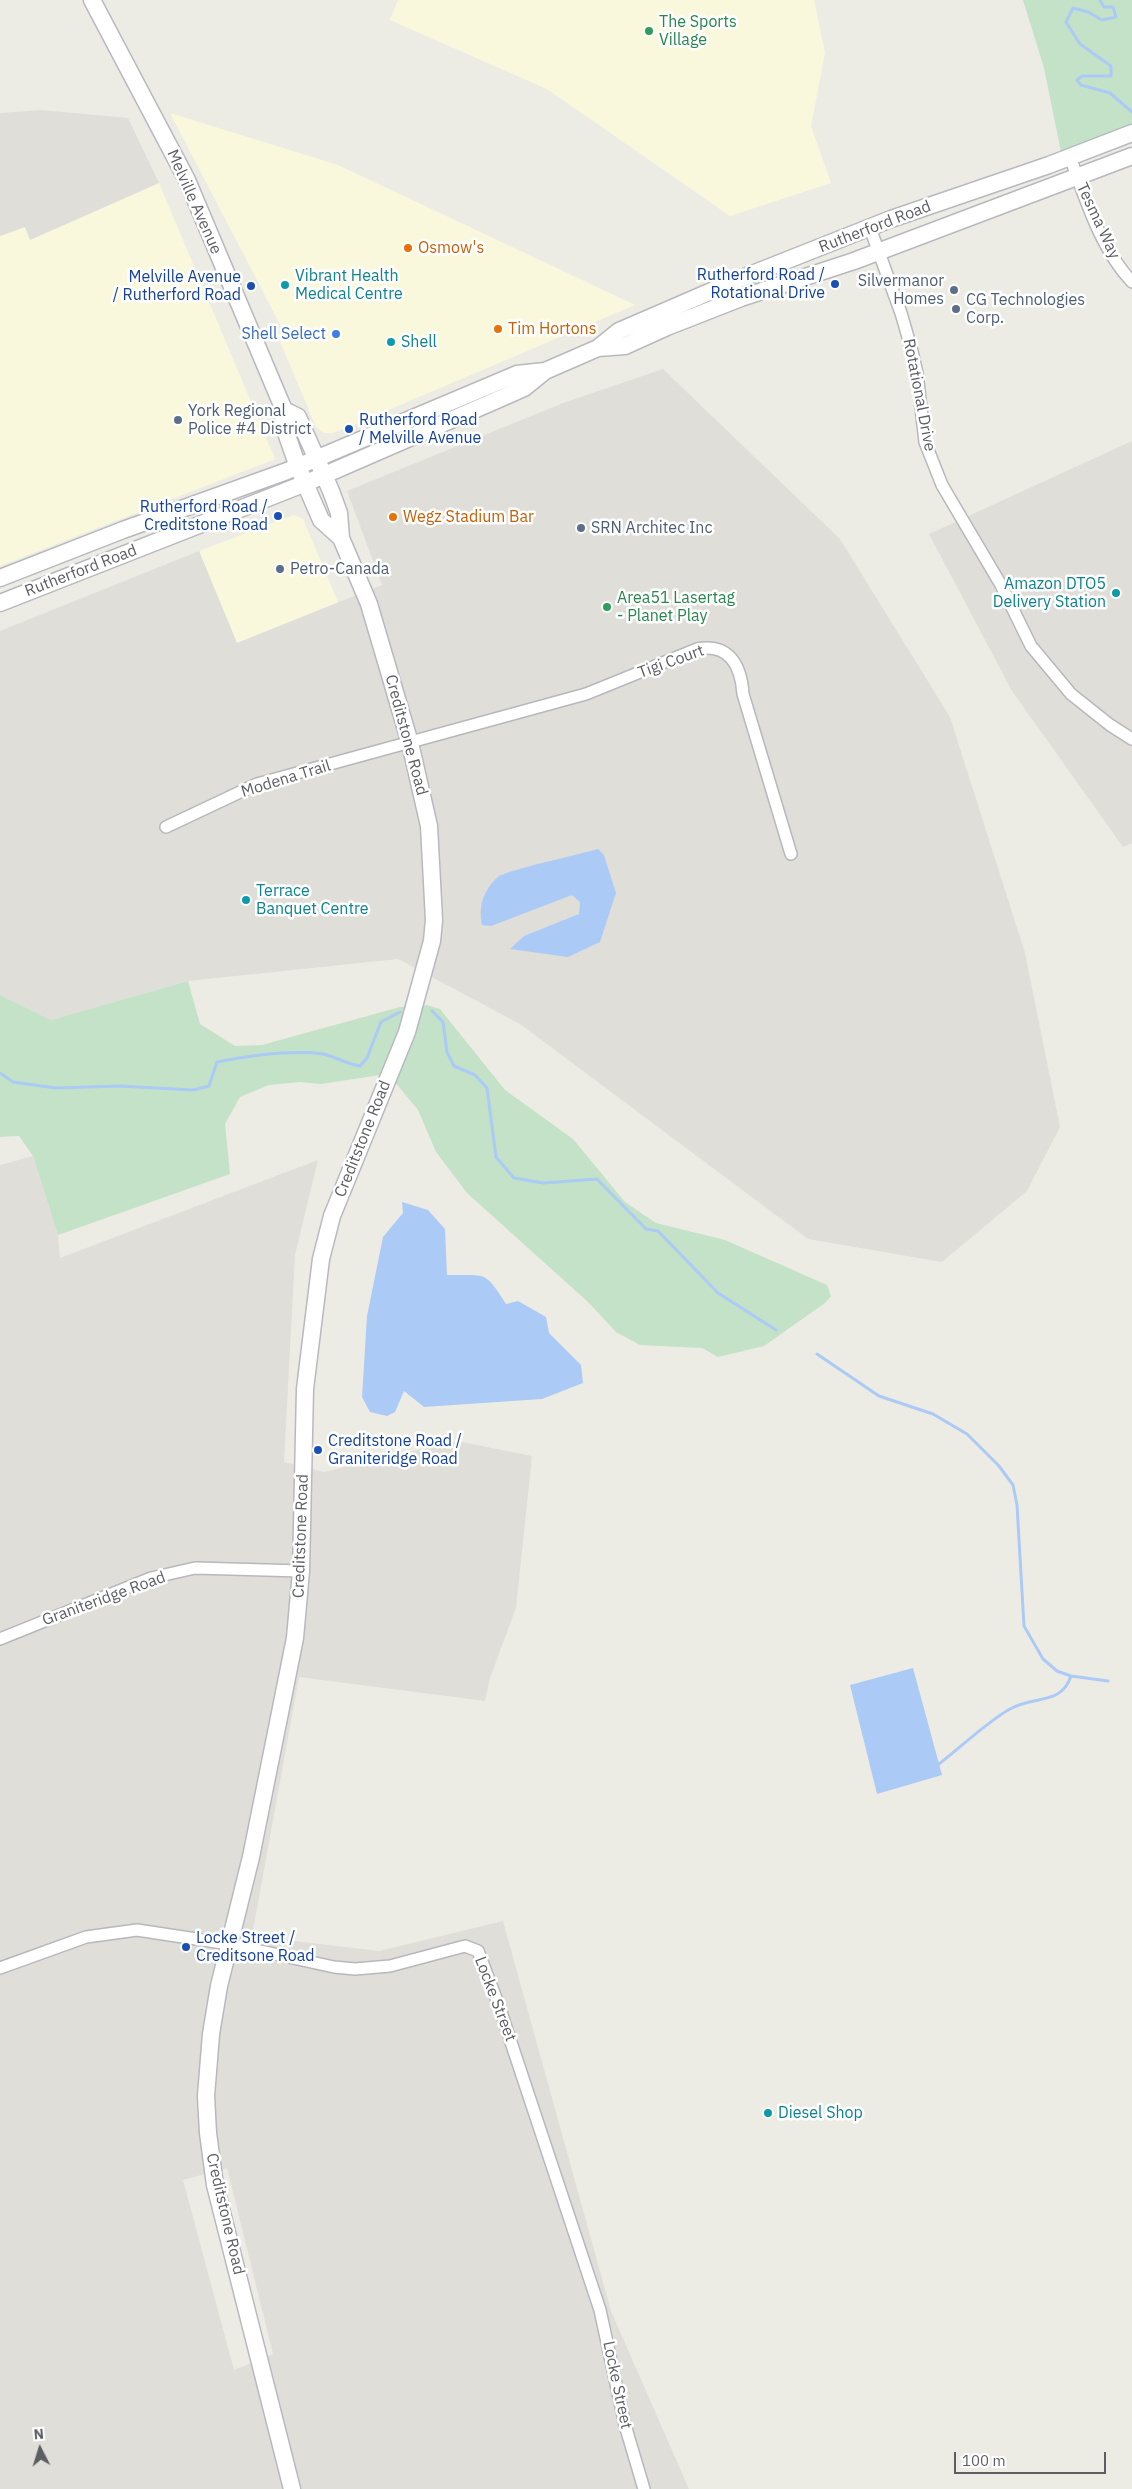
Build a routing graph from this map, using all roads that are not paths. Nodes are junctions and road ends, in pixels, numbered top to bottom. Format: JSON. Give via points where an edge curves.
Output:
{"nodes":[{"id":1,"x":94,"y":5,"type":"edge"},
{"id":2,"x":1132,"y":133,"type":"edge"},
{"id":3,"x":1132,"y":156,"type":"edge"},
{"id":4,"x":1070,"y":157,"type":"junction"},
{"id":5,"x":1077,"y":176,"type":"junction"},
{"id":6,"x":870,"y":228,"type":"junction"},
{"id":7,"x":878,"y":253,"type":"junction"},
{"id":8,"x":1132,"y":282,"type":"edge"},
{"id":9,"x":662,"y":321,"type":"junction"},
{"id":10,"x":545,"y":371,"type":"junction"},
{"id":11,"x":284,"y":410,"type":"junction"},
{"id":12,"x":317,"y":459,"type":"junction"},
{"id":13,"x":298,"y":467,"type":"junction"},
{"id":14,"x":324,"y":475,"type":"junction"},
{"id":15,"x":306,"y":483,"type":"junction"},
{"id":16,"x":341,"y":538,"type":"junction"},
{"id":17,"x":0,"y":578,"type":"edge"},
{"id":18,"x":0,"y":603,"type":"edge"},
{"id":19,"x":1132,"y":739,"type":"edge"},
{"id":20,"x":410,"y":743,"type":"junction"},
{"id":21,"x":166,"y":827,"type":"dead end"},
{"id":22,"x":791,"y":854,"type":"dead end"},
{"id":23,"x":301,"y":1570,"type":"junction"},
{"id":24,"x":0,"y":1639,"type":"edge"},
{"id":25,"x":229,"y":1944,"type":"junction"},
{"id":26,"x":0,"y":1968,"type":"edge"},
{"id":27,"x":292,"y":2489,"type":"edge"},
{"id":28,"x":644,"y":2489,"type":"edge"}],
"edges":[{"from":1,"to":11,"type":"street","name":"Melville Avenue","via":[[187,180]]},
{"from":2,"to":4,"type":"street","name":"Rutherford Road"},
{"from":3,"to":5,"type":"street","name":"Rutherford Road"},
{"from":4,"to":5,"type":"street","name":"Tesma Way"},
{"from":4,"to":6,"type":"street","name":"Rutherford Road"},
{"from":5,"to":7,"type":"street","name":"Rutherford Road"},
{"from":5,"to":8,"type":"street","name":"Tesma Way","via":[[1094,222],[1113,257]]},
{"from":6,"to":7,"type":"street","name":"Rotational Drive"},
{"from":6,"to":9,"type":"street","name":"Rutherford Road","via":[[737,280]]},
{"from":7,"to":9,"type":"street","name":"Rutherford Road"},
{"from":7,"to":19,"type":"street","name":"Rotational Drive","via":[[912,351],[925,442],[942,485],[1001,585],[1031,646],[1071,694]]},
{"from":9,"to":10,"type":"street","name":"Rutherford Road","via":[[618,331],[598,348]]},
{"from":10,"to":12,"type":"street","name":"Rutherford Road","via":[[517,374]]},
{"from":10,"to":14,"type":"street","name":"Rutherford Road","via":[[524,388]]},
{"from":11,"to":12,"type":"street","name":"Melville Avenue","via":[[298,417]]},
{"from":11,"to":13,"type":"street","name":"Melville Avenue","via":[[283,424]]},
{"from":12,"to":13,"type":"street","name":"Rutherford Road"},
{"from":12,"to":14,"type":"street","name":"Melville Avenue"},
{"from":13,"to":15,"type":"street","name":"Melville Avenue"},
{"from":13,"to":17,"type":"street","name":"Rutherford Road"},
{"from":14,"to":15,"type":"street","name":"Rutherford Road"},
{"from":14,"to":16,"type":"street","name":"Creditstone Road","via":[[339,513]]},
{"from":15,"to":16,"type":"street","name":"Creditstone Road","via":[[321,520]]},
{"from":15,"to":18,"type":"street","name":"Rutherford Road"},
{"from":16,"to":20,"type":"street","name":"Creditstone Road","via":[[369,604]]},
{"from":20,"to":21,"type":"street","name":"Modena Trail","via":[[257,784]]},
{"from":20,"to":22,"type":"street","name":"Tigi Court","via":[[586,694],[697,649],[709,647],[723,651],[742,675],[743,694]]},
{"from":20,"to":23,"type":"street","name":"Creditstone Road","via":[[429,826],[434,920],[432,941],[407,1032],[332,1216],[321,1259],[305,1389]]},
{"from":23,"to":24,"type":"street","name":"Graniteridge Road","via":[[195,1568],[151,1578]]},
{"from":23,"to":25,"type":"street","name":"Creditstone Road","via":[[295,1638],[286,1688]]},
{"from":25,"to":26,"type":"street","name":"Locke Street","via":[[137,1930],[86,1937]]},
{"from":25,"to":27,"type":"street","name":"Creditstone Road","via":[[210,2034],[206,2096],[208,2133],[215,2185]]},
{"from":25,"to":28,"type":"street","name":"Locke Street","via":[[355,1969],[390,1966],[465,1946],[478,1951],[500,2006],[600,2310],[625,2425]]}]}
